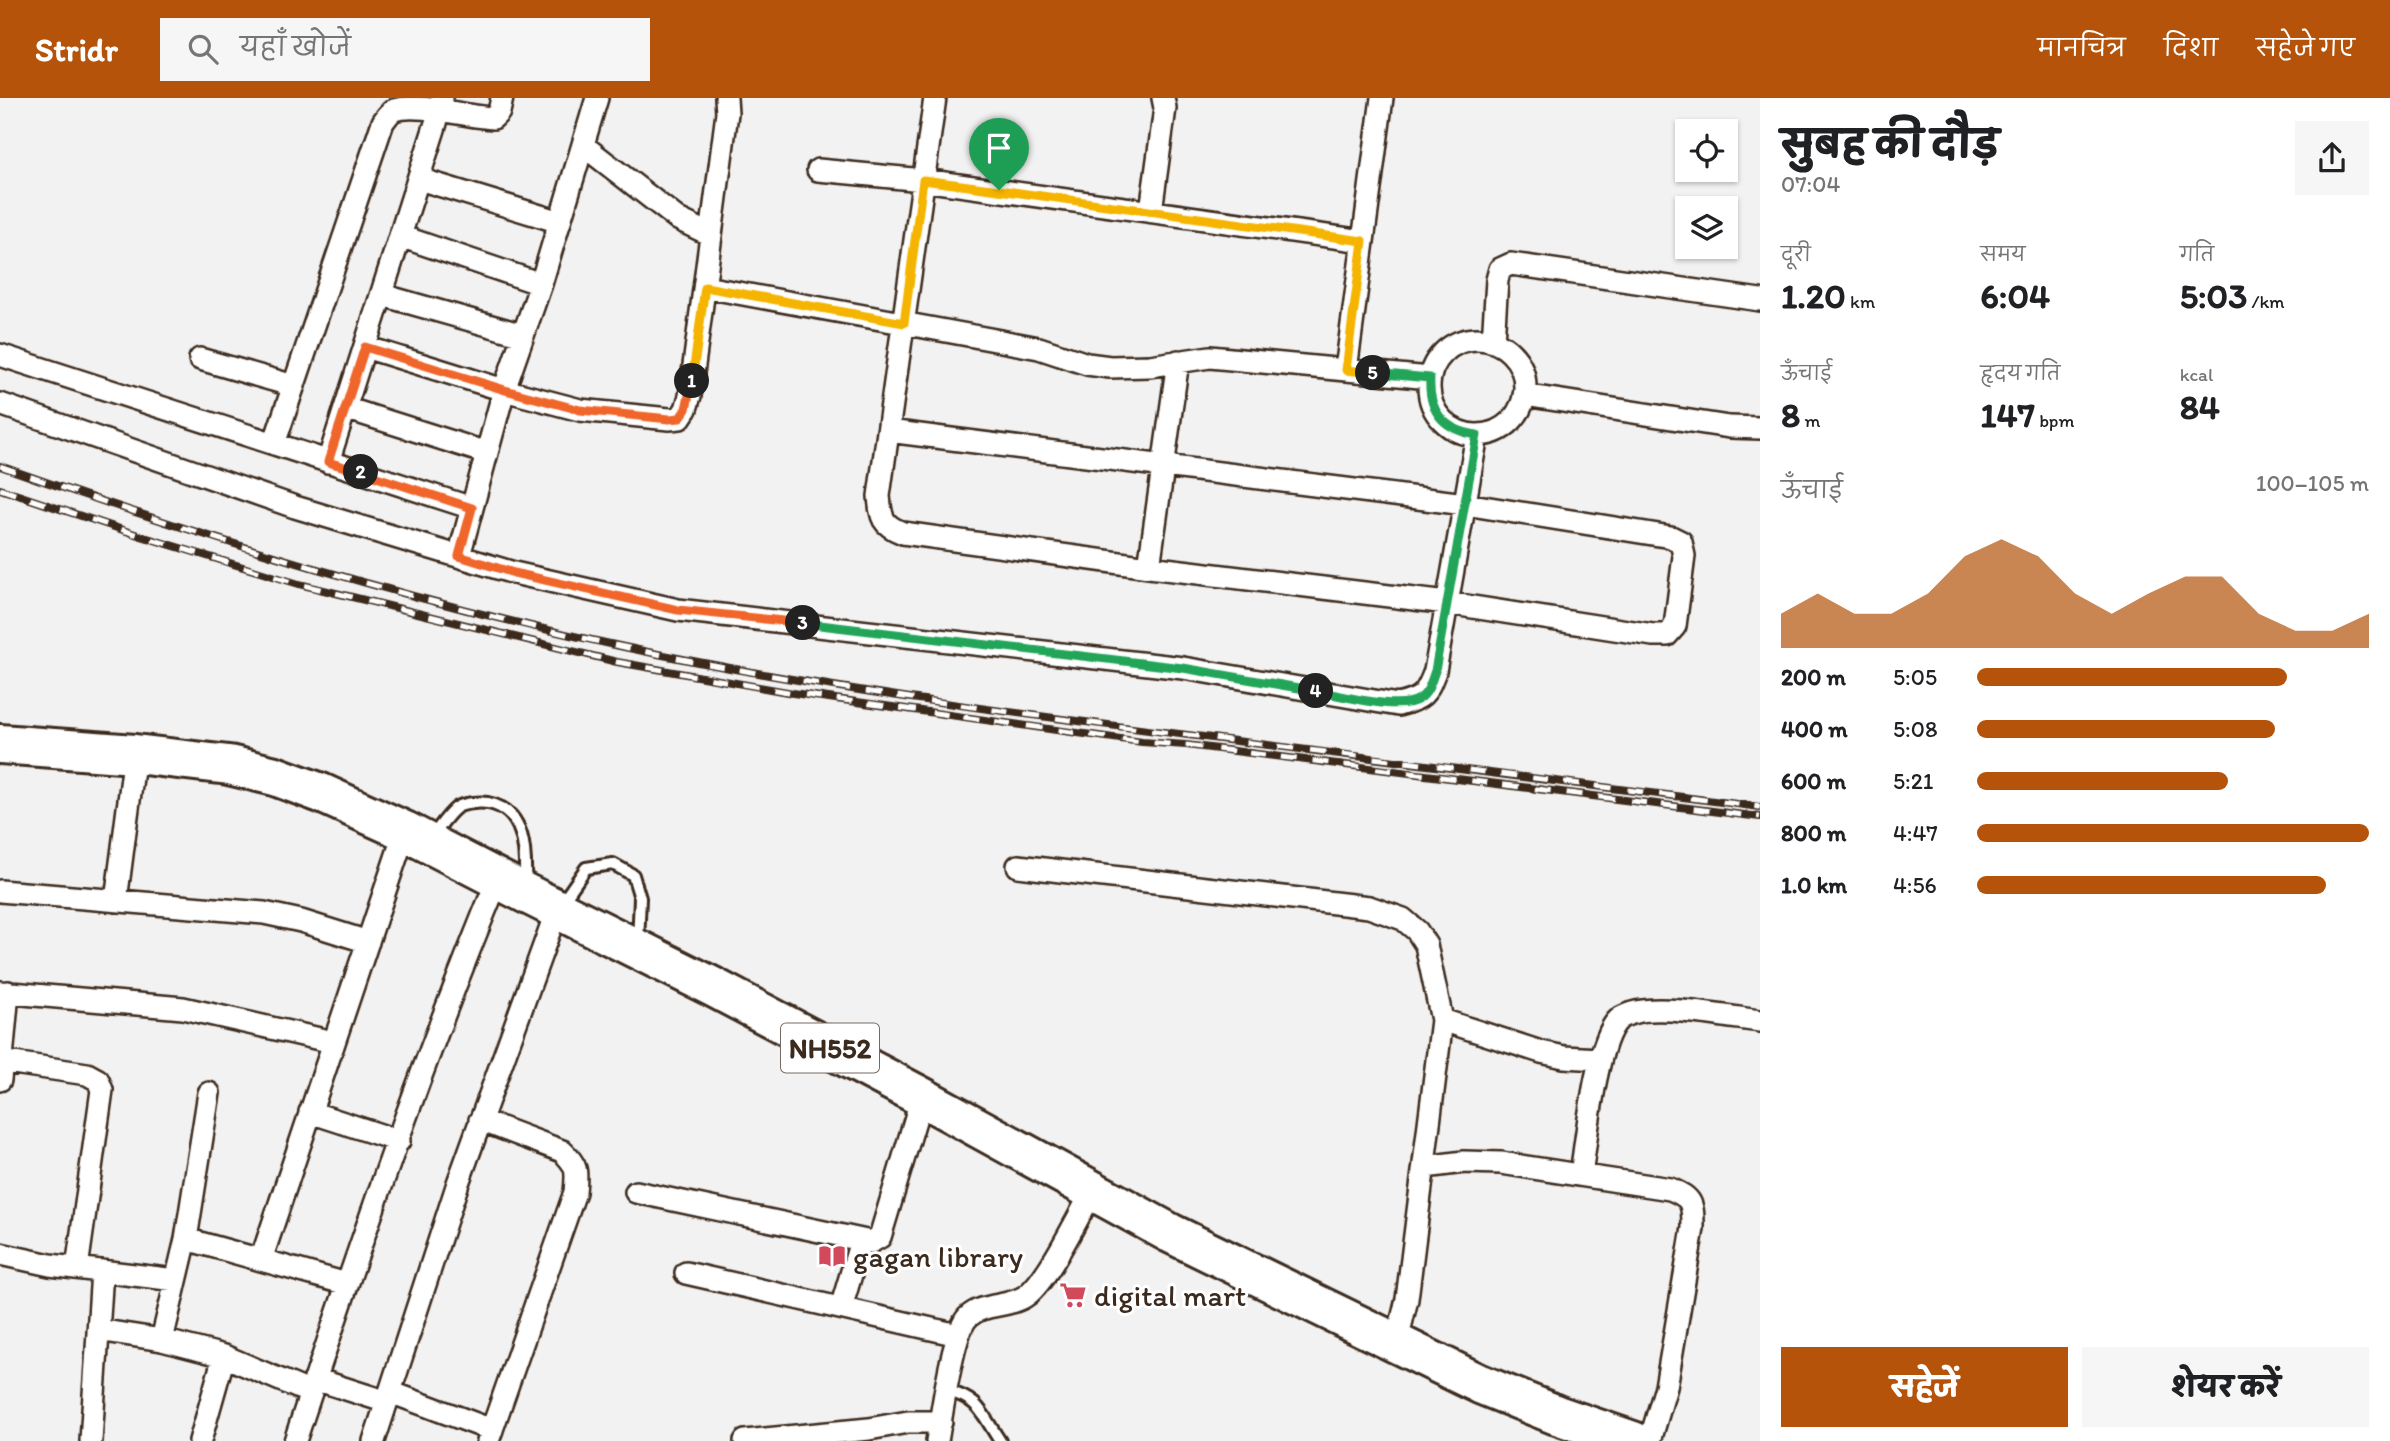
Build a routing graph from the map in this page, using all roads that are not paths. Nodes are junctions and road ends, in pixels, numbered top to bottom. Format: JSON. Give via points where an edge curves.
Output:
{"nodes":[{"id":1,"x":377,"y":98,"type":"edge"},
{"id":2,"x":502,"y":98,"type":"edge"},
{"id":3,"x":597,"y":98,"type":"edge"},
{"id":4,"x":726,"y":98,"type":"edge"},
{"id":5,"x":935,"y":98,"type":"edge"},
{"id":6,"x":1163,"y":98,"type":"edge"},
{"id":7,"x":1382,"y":98,"type":"edge"},
{"id":8,"x":440,"y":104,"type":"edge"},
{"id":9,"x":383,"y":122,"type":"junction"},
{"id":10,"x":584,"y":146,"type":"junction"},
{"id":11,"x":818,"y":170,"type":"dead end"},
{"id":12,"x":419,"y":178,"type":"junction"},
{"id":13,"x":923,"y":180,"type":"junction"},
{"id":14,"x":1151,"y":211,"type":"junction"},
{"id":15,"x":560,"y":222,"type":"junction"},
{"id":16,"x":711,"y":235,"type":"junction"},
{"id":17,"x":400,"y":236,"type":"junction"},
{"id":18,"x":1363,"y":241,"type":"junction"},
{"id":19,"x":541,"y":284,"type":"junction"},
{"id":20,"x":705,"y":287,"type":"junction"},
{"id":21,"x":382,"y":295,"type":"junction"},
{"id":22,"x":1760,"y":300,"type":"edge"},
{"id":23,"x":904,"y":323,"type":"junction"},
{"id":24,"x":523,"y":335,"type":"junction"},
{"id":25,"x":1493,"y":342,"type":"junction"},
{"id":26,"x":365,"y":347,"type":"junction"},
{"id":27,"x":0,"y":355,"type":"edge"},
{"id":28,"x":200,"y":359,"type":"dead end"},
{"id":29,"x":1178,"y":361,"type":"junction"},
{"id":30,"x":1346,"y":370,"type":"junction"},
{"id":31,"x":1430,"y":378,"type":"junction"},
{"id":32,"x":294,"y":386,"type":"junction"},
{"id":33,"x":505,"y":390,"type":"junction"},
{"id":34,"x":1524,"y":396,"type":"junction"},
{"id":35,"x":0,"y":404,"type":"edge"},
{"id":36,"x":345,"y":408,"type":"junction"},
{"id":37,"x":1760,"y":428,"type":"edge"},
{"id":38,"x":888,"y":431,"type":"junction"},
{"id":39,"x":1477,"y":435,"type":"junction"},
{"id":40,"x":274,"y":444,"type":"junction"},
{"id":41,"x":487,"y":453,"type":"junction"},
{"id":42,"x":328,"y":462,"type":"junction"},
{"id":43,"x":1162,"y":466,"type":"junction"},
{"id":44,"x":1465,"y":504,"type":"junction"},
{"id":45,"x":472,"y":508,"type":"junction"},
{"id":46,"x":459,"y":556,"type":"junction"},
{"id":47,"x":1149,"y":567,"type":"junction"},
{"id":48,"x":1447,"y":603,"type":"junction"},
{"id":49,"x":0,"y":744,"type":"edge"},
{"id":50,"x":135,"y":754,"type":"junction"},
{"id":51,"x":416,"y":836,"type":"junction"},
{"id":52,"x":1018,"y":866,"type":"dead end"},
{"id":53,"x":0,"y":891,"type":"edge"},
{"id":54,"x":527,"y":894,"type":"junction"},
{"id":55,"x":116,"y":901,"type":"junction"},
{"id":56,"x":368,"y":943,"type":"junction"},
{"id":57,"x":637,"y":948,"type":"junction"},
{"id":58,"x":4,"y":992,"type":"edge"},
{"id":59,"x":1441,"y":1020,"type":"junction"},
{"id":60,"x":1760,"y":1021,"type":"edge"},
{"id":61,"x":333,"y":1042,"type":"junction"},
{"id":62,"x":1600,"y":1059,"type":"junction"},
{"id":63,"x":1,"y":1067,"type":"edge"},
{"id":64,"x":209,"y":1093,"type":"dead end"},
{"id":65,"x":922,"y":1097,"type":"junction"},
{"id":66,"x":310,"y":1112,"type":"junction"},
{"id":67,"x":480,"y":1121,"type":"junction"},
{"id":68,"x":399,"y":1141,"type":"junction"},
{"id":69,"x":1425,"y":1167,"type":"junction"},
{"id":70,"x":1581,"y":1175,"type":"junction"},
{"id":71,"x":1093,"y":1191,"type":"junction"},
{"id":72,"x":636,"y":1192,"type":"dead end"},
{"id":73,"x":186,"y":1239,"type":"junction"},
{"id":74,"x":861,"y":1241,"type":"junction"},
{"id":75,"x":0,"y":1254,"type":"edge"},
{"id":76,"x":261,"y":1260,"type":"junction"},
{"id":77,"x":77,"y":1268,"type":"junction"},
{"id":78,"x":102,"y":1271,"type":"junction"},
{"id":79,"x":686,"y":1273,"type":"dead end"},
{"id":80,"x":176,"y":1280,"type":"junction"},
{"id":81,"x":347,"y":1284,"type":"junction"},
{"id":82,"x":841,"y":1308,"type":"junction"},
{"id":83,"x":98,"y":1330,"type":"junction"},
{"id":84,"x":958,"y":1335,"type":"junction"},
{"id":85,"x":162,"y":1340,"type":"junction"},
{"id":86,"x":1396,"y":1345,"type":"junction"},
{"id":87,"x":224,"y":1356,"type":"junction"},
{"id":88,"x":313,"y":1386,"type":"junction"},
{"id":89,"x":947,"y":1391,"type":"junction"},
{"id":90,"x":388,"y":1397,"type":"junction"},
{"id":91,"x":939,"y":1431,"type":"edge"},
{"id":92,"x":490,"y":1436,"type":"edge"},
{"id":93,"x":91,"y":1441,"type":"edge"},
{"id":94,"x":200,"y":1441,"type":"edge"},
{"id":95,"x":295,"y":1441,"type":"edge"},
{"id":96,"x":374,"y":1441,"type":"edge"},
{"id":97,"x":745,"y":1441,"type":"edge"},
{"id":98,"x":1000,"y":1441,"type":"edge"},
{"id":99,"x":1633,"y":1441,"type":"edge"},
{"id":100,"x":1650,"y":1441,"type":"edge"}],
"edges":[{"from":1,"to":9,"type":"street"},
{"from":2,"to":8,"type":"street","via":[[493,118]]},
{"from":3,"to":10,"type":"street"},
{"from":4,"to":16,"type":"street"},
{"from":5,"to":13,"type":"street"},
{"from":6,"to":14,"type":"street"},
{"from":7,"to":18,"type":"street"},
{"from":8,"to":9,"type":"street","via":[[392,111]]},
{"from":8,"to":12,"type":"street"},
{"from":9,"to":32,"type":"street"},
{"from":10,"to":15,"type":"street"},
{"from":10,"to":16,"type":"street","via":[[678,219]]},
{"from":11,"to":13,"type":"street"},
{"from":12,"to":15,"type":"street"},
{"from":12,"to":17,"type":"street"},
{"from":13,"to":14,"type":"street"},
{"from":13,"to":23,"type":"street"},
{"from":14,"to":18,"type":"street"},
{"from":15,"to":19,"type":"street"},
{"from":16,"to":20,"type":"street"},
{"from":17,"to":19,"type":"street"},
{"from":17,"to":21,"type":"street"},
{"from":18,"to":30,"type":"street"},
{"from":19,"to":24,"type":"street"},
{"from":20,"to":23,"type":"street"},
{"from":20,"to":33,"type":"street","via":[[690,396],[680,418],[580,410]]},
{"from":21,"to":24,"type":"street"},
{"from":21,"to":26,"type":"street"},
{"from":22,"to":25,"type":"street","via":[[1511,264],[1500,269],[1497,280]]},
{"from":23,"to":29,"type":"street","via":[[1039,348],[1087,364],[1150,366]]},
{"from":23,"to":38,"type":"street"},
{"from":24,"to":33,"type":"street"},
{"from":25,"to":31,"type":"street","via":[[1477,339],[1446,350]]},
{"from":25,"to":34,"type":"street","via":[[1518,363]]},
{"from":26,"to":33,"type":"street"},
{"from":26,"to":36,"type":"street"},
{"from":27,"to":40,"type":"street"},
{"from":28,"to":32,"type":"street"},
{"from":29,"to":30,"type":"street","via":[[1210,357]]},
{"from":29,"to":43,"type":"street"},
{"from":30,"to":31,"type":"street"},
{"from":31,"to":39,"type":"street","via":[[1429,392],[1440,418],[1463,433]]},
{"from":32,"to":40,"type":"street"},
{"from":33,"to":41,"type":"street"},
{"from":34,"to":37,"type":"street"},
{"from":34,"to":39,"type":"street","via":[[1508,424]]},
{"from":35,"to":46,"type":"street","via":[[295,506]]},
{"from":36,"to":41,"type":"street"},
{"from":36,"to":42,"type":"street"},
{"from":38,"to":43,"type":"street"},
{"from":38,"to":47,"type":"street","via":[[878,496],[888,527],[903,533]]},
{"from":39,"to":44,"type":"street"},
{"from":40,"to":42,"type":"street"},
{"from":41,"to":45,"type":"street"},
{"from":42,"to":45,"type":"street"},
{"from":43,"to":44,"type":"street"},
{"from":43,"to":47,"type":"street"},
{"from":44,"to":48,"type":"street"},
{"from":44,"to":48,"type":"street","via":[[1681,542],[1684,555],[1675,626],[1667,635],[1653,635]]},
{"from":45,"to":46,"type":"street"},
{"from":46,"to":48,"type":"street","via":[[678,610],[1183,668],[1398,705],[1418,700],[1428,690]]},
{"from":47,"to":48,"type":"street"},
{"from":49,"to":50,"type":"highway","number":"NH552"},
{"from":50,"to":51,"type":"highway","number":"NH552","via":[[229,765],[275,776]]},
{"from":50,"to":55,"type":"street"},
{"from":51,"to":54,"type":"highway","number":"NH552"},
{"from":51,"to":54,"type":"lane","via":[[457,807],[481,802],[499,805],[517,823],[526,848]]},
{"from":51,"to":56,"type":"street"},
{"from":52,"to":59,"type":"street","via":[[1369,908],[1403,919],[1426,946]]},
{"from":53,"to":55,"type":"street"},
{"from":54,"to":57,"type":"highway","number":"NH552"},
{"from":54,"to":57,"type":"lane","via":[[586,868],[613,864],[634,875],[640,898]]},
{"from":54,"to":67,"type":"street"},
{"from":54,"to":68,"type":"street","via":[[462,966]]},
{"from":55,"to":56,"type":"street","via":[[264,913]]},
{"from":56,"to":61,"type":"street"},
{"from":57,"to":65,"type":"highway","number":"NH552"},
{"from":58,"to":61,"type":"street","via":[[183,1008]]},
{"from":58,"to":63,"type":"street"},
{"from":59,"to":62,"type":"street","via":[[1541,1052]]},
{"from":59,"to":69,"type":"street"},
{"from":60,"to":62,"type":"street","via":[[1660,1009],[1634,1012],[1618,1020]]},
{"from":61,"to":66,"type":"street"},
{"from":62,"to":70,"type":"street"},
{"from":63,"to":77,"type":"street","via":[[87,1074],[98,1080],[102,1090]]},
{"from":64,"to":73,"type":"street"},
{"from":65,"to":71,"type":"highway","number":"NH552"},
{"from":65,"to":74,"type":"street","via":[[880,1237]]},
{"from":66,"to":68,"type":"street"},
{"from":66,"to":76,"type":"street"},
{"from":67,"to":90,"type":"street"},
{"from":67,"to":92,"type":"street","via":[[562,1151],[577,1172],[575,1192]]},
{"from":68,"to":81,"type":"street"},
{"from":69,"to":70,"type":"street","via":[[1501,1163]]},
{"from":69,"to":86,"type":"street"},
{"from":70,"to":100,"type":"street","via":[[1670,1189],[1686,1195],[1693,1208],[1666,1387]]},
{"from":71,"to":84,"type":"street","via":[[1046,1273],[1028,1294],[985,1307],[968,1318]]},
{"from":71,"to":86,"type":"highway","number":"NH552"},
{"from":72,"to":74,"type":"street"},
{"from":73,"to":76,"type":"street"},
{"from":73,"to":80,"type":"street"},
{"from":74,"to":82,"type":"street"},
{"from":75,"to":77,"type":"street"},
{"from":76,"to":81,"type":"street"},
{"from":77,"to":78,"type":"street"},
{"from":78,"to":80,"type":"street"},
{"from":78,"to":83,"type":"street"},
{"from":79,"to":82,"type":"street"},
{"from":80,"to":85,"type":"street"},
{"from":81,"to":88,"type":"street"},
{"from":82,"to":84,"type":"street"},
{"from":83,"to":85,"type":"street"},
{"from":83,"to":93,"type":"street"},
{"from":84,"to":89,"type":"street"},
{"from":85,"to":87,"type":"street"},
{"from":86,"to":99,"type":"highway","number":"NH552","via":[[1480,1384]]},
{"from":87,"to":88,"type":"street"},
{"from":87,"to":94,"type":"street"},
{"from":88,"to":90,"type":"street"},
{"from":88,"to":95,"type":"street"},
{"from":89,"to":91,"type":"street"},
{"from":89,"to":98,"type":"lane","via":[[979,1406]]},
{"from":90,"to":92,"type":"street"},
{"from":90,"to":96,"type":"street"},
{"from":91,"to":97,"type":"street","via":[[908,1422]]}]}
